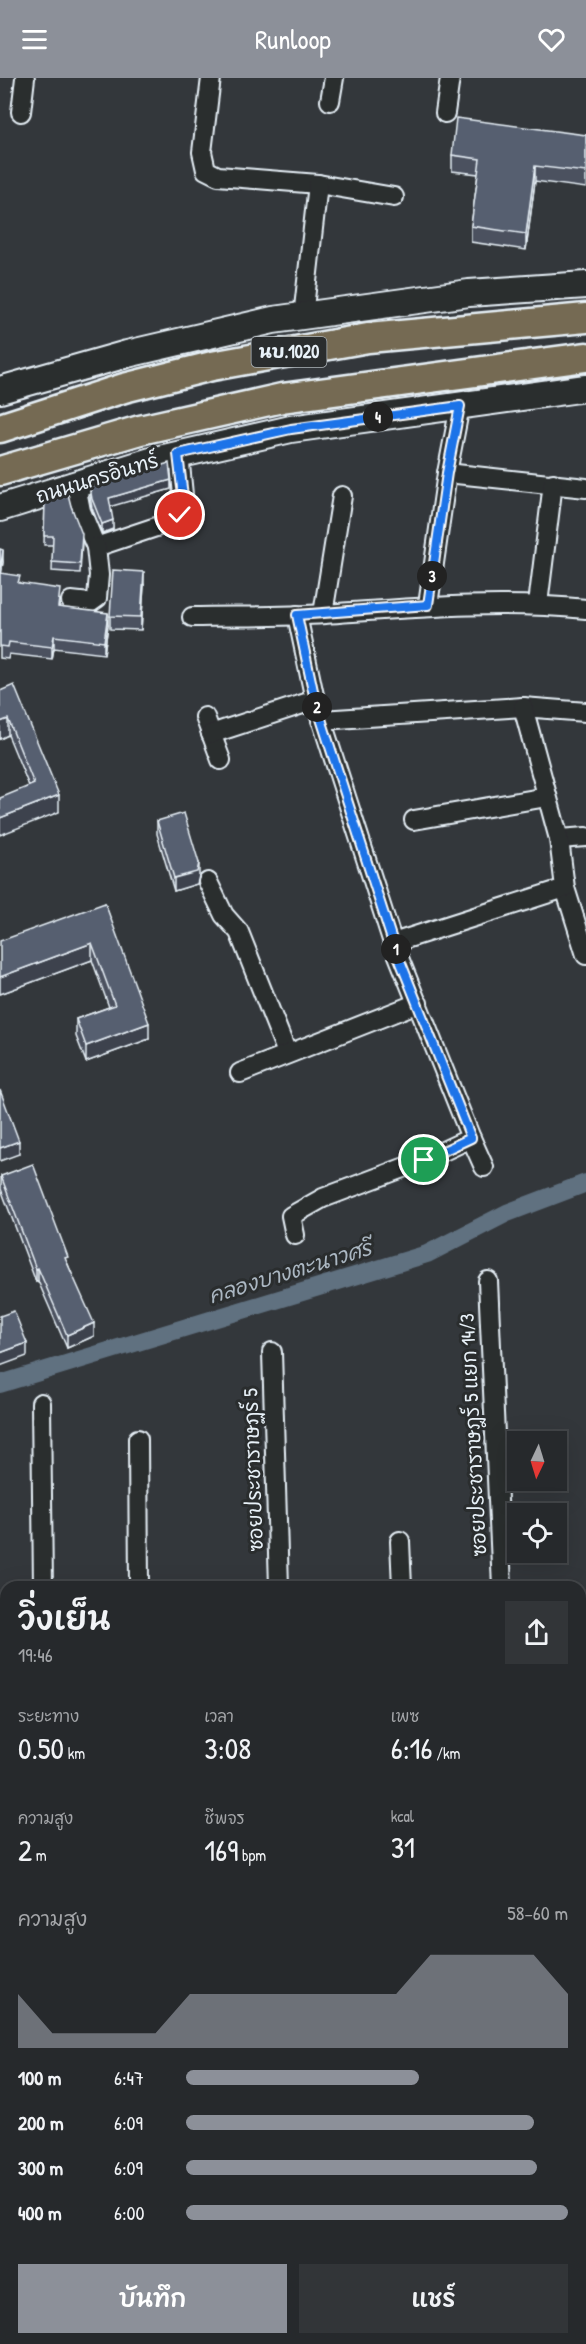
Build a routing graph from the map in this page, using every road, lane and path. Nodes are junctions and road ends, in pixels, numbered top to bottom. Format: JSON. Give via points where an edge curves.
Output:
{"nodes":[{"id":1,"x":25,"y":78,"type":"edge"},
{"id":2,"x":211,"y":78,"type":"edge"},
{"id":3,"x":334,"y":78,"type":"edge"},
{"id":4,"x":450,"y":78,"type":"edge"},
{"id":5,"x":330,"y":101,"type":"dead end"},
{"id":6,"x":21,"y":112,"type":"dead end"},
{"id":7,"x":445,"y":113,"type":"dead end"},
{"id":8,"x":318,"y":184,"type":"junction"},
{"id":9,"x":394,"y":197,"type":"dead end"},
{"id":10,"x":586,"y":285,"type":"edge"},
{"id":11,"x":586,"y":302,"type":"edge"},
{"id":12,"x":303,"y":317,"type":"junction"},
{"id":13,"x":586,"y":318,"type":"edge"},
{"id":14,"x":480,"y":328,"type":"junction"},
{"id":15,"x":586,"y":357,"type":"edge"},
{"id":16,"x":474,"y":371,"type":"junction"},
{"id":17,"x":586,"y":374,"type":"edge"},
{"id":18,"x":586,"y":388,"type":"edge"},
{"id":19,"x":0,"y":390,"type":"edge"},
{"id":20,"x":460,"y":406,"type":"junction"},
{"id":21,"x":0,"y":428,"type":"edge"},
{"id":22,"x":178,"y":454,"type":"junction"},
{"id":23,"x":0,"y":471,"type":"edge"},
{"id":24,"x":447,"y":473,"type":"junction"},
{"id":25,"x":553,"y":483,"type":"junction"},
{"id":26,"x":76,"y":486,"type":"junction"},
{"id":27,"x":586,"y":488,"type":"edge"},
{"id":28,"x":342,"y":496,"type":"dead end"},
{"id":29,"x":0,"y":508,"type":"edge"},
{"id":30,"x":96,"y":546,"type":"junction"},
{"id":31,"x":70,"y":601,"type":"dead end"},
{"id":32,"x":538,"y":604,"type":"junction"},
{"id":33,"x":428,"y":605,"type":"junction"},
{"id":34,"x":586,"y":609,"type":"edge"},
{"id":35,"x":323,"y":614,"type":"junction"},
{"id":36,"x":297,"y":615,"type":"junction"},
{"id":37,"x":192,"y":617,"type":"dead end"},
{"id":38,"x":315,"y":700,"type":"junction"},
{"id":39,"x":523,"y":708,"type":"junction"},
{"id":40,"x":586,"y":712,"type":"edge"},
{"id":41,"x":321,"y":720,"type":"junction"},
{"id":42,"x":221,"y":760,"type":"dead end"},
{"id":43,"x":547,"y":797,"type":"junction"},
{"id":44,"x":414,"y":820,"type":"dead end"},
{"id":45,"x":586,"y":837,"type":"edge"},
{"id":46,"x":559,"y":839,"type":"junction"},
{"id":47,"x":208,"y":882,"type":"dead end"},
{"id":48,"x":565,"y":888,"type":"junction"},
{"id":49,"x":393,"y":943,"type":"junction"},
{"id":50,"x":586,"y":956,"type":"edge"},
{"id":51,"x":418,"y":1003,"type":"junction"},
{"id":52,"x":287,"y":1053,"type":"junction"},
{"id":53,"x":240,"y":1073,"type":"dead end"},
{"id":54,"x":471,"y":1138,"type":"junction"},
{"id":55,"x":484,"y":1167,"type":"dead end"},
{"id":56,"x":295,"y":1235,"type":"dead end"},
{"id":57,"x":488,"y":1281,"type":"dead end"},
{"id":58,"x":272,"y":1352,"type":"dead end"},
{"id":59,"x":41,"y":1402,"type":"dead end"},
{"id":60,"x":138,"y":1439,"type":"dead end"},
{"id":61,"x":400,"y":1541,"type":"dead end"},
{"id":62,"x":43,"y":1581,"type":"edge"},
{"id":63,"x":139,"y":1581,"type":"edge"},
{"id":64,"x":279,"y":1581,"type":"edge"},
{"id":65,"x":402,"y":1581,"type":"edge"},
{"id":66,"x":502,"y":1581,"type":"edge"}],
"edges":[{"from":1,"to":6,"type":"street"},
{"from":2,"to":8,"type":"street","via":[[202,152],[206,170],[218,176]]},
{"from":3,"to":5,"type":"street"},
{"from":4,"to":7,"type":"street"},
{"from":8,"to":9,"type":"street"},
{"from":8,"to":12,"type":"street"},
{"from":10,"to":12,"type":"main road","number":"นบ.1020","via":[[469,293]]},
{"from":11,"to":14,"type":"main road","via":[[493,319]]},
{"from":12,"to":19,"type":"main road","number":"นบ.1020","via":[[273,320],[127,354]]},
{"from":13,"to":14,"type":"main road","number":"นบ.1020"},
{"from":14,"to":21,"type":"main road","number":"นบ.1020","via":[[368,338],[212,366],[124,388]]},
{"from":15,"to":16,"type":"main road","name":"ถนนนครอินทร์","number":"นบ.1020"},
{"from":16,"to":17,"type":"main road","via":[[494,379]]},
{"from":16,"to":23,"type":"main road","name":"ถนนนครอินทร์","number":"นบ.1020","via":[[282,398],[140,430]]},
{"from":18,"to":20,"type":"main road","name":"ถนนนครอินทร์"},
{"from":20,"to":22,"type":"main road","name":"ถนนนครอินทร์","via":[[291,429]]},
{"from":20,"to":24,"type":"street"},
{"from":22,"to":26,"type":"main road","name":"ถนนนครอินทร์"},
{"from":22,"to":30,"type":"street","via":[[184,505],[180,515],[168,523]]},
{"from":24,"to":25,"type":"street"},
{"from":24,"to":33,"type":"street"},
{"from":25,"to":27,"type":"street"},
{"from":25,"to":32,"type":"street"},
{"from":26,"to":29,"type":"main road","name":"ถนนนครอินทร์"},
{"from":26,"to":30,"type":"street","via":[[81,511]]},
{"from":28,"to":35,"type":"street"},
{"from":30,"to":31,"type":"street","via":[[97,598],[90,603]]},
{"from":32,"to":33,"type":"street"},
{"from":32,"to":34,"type":"street"},
{"from":33,"to":35,"type":"street"},
{"from":35,"to":36,"type":"street"},
{"from":36,"to":37,"type":"street"},
{"from":36,"to":38,"type":"street"},
{"from":38,"to":41,"type":"street"},
{"from":38,"to":42,"type":"street","via":[[208,726]]},
{"from":39,"to":40,"type":"street"},
{"from":39,"to":41,"type":"street"},
{"from":39,"to":43,"type":"street"},
{"from":41,"to":49,"type":"street"},
{"from":43,"to":44,"type":"street"},
{"from":43,"to":46,"type":"street"},
{"from":45,"to":46,"type":"street"},
{"from":46,"to":48,"type":"street"},
{"from":47,"to":52,"type":"street","via":[[224,915],[239,932]]},
{"from":48,"to":49,"type":"street"},
{"from":48,"to":50,"type":"street"},
{"from":49,"to":51,"type":"street"},
{"from":51,"to":52,"type":"street"},
{"from":51,"to":54,"type":"street"},
{"from":52,"to":53,"type":"street"},
{"from":54,"to":55,"type":"street"},
{"from":54,"to":56,"type":"street","via":[[323,1198],[291,1216]]},
{"from":57,"to":66,"type":"street","name":"ซอยประชาราษฎร์ 5 แยก 14/3"},
{"from":58,"to":64,"type":"street","name":"ซอยประชาราษฏร์ 5"},
{"from":59,"to":62,"type":"street"},
{"from":60,"to":63,"type":"street"},
{"from":61,"to":65,"type":"street"}]}
